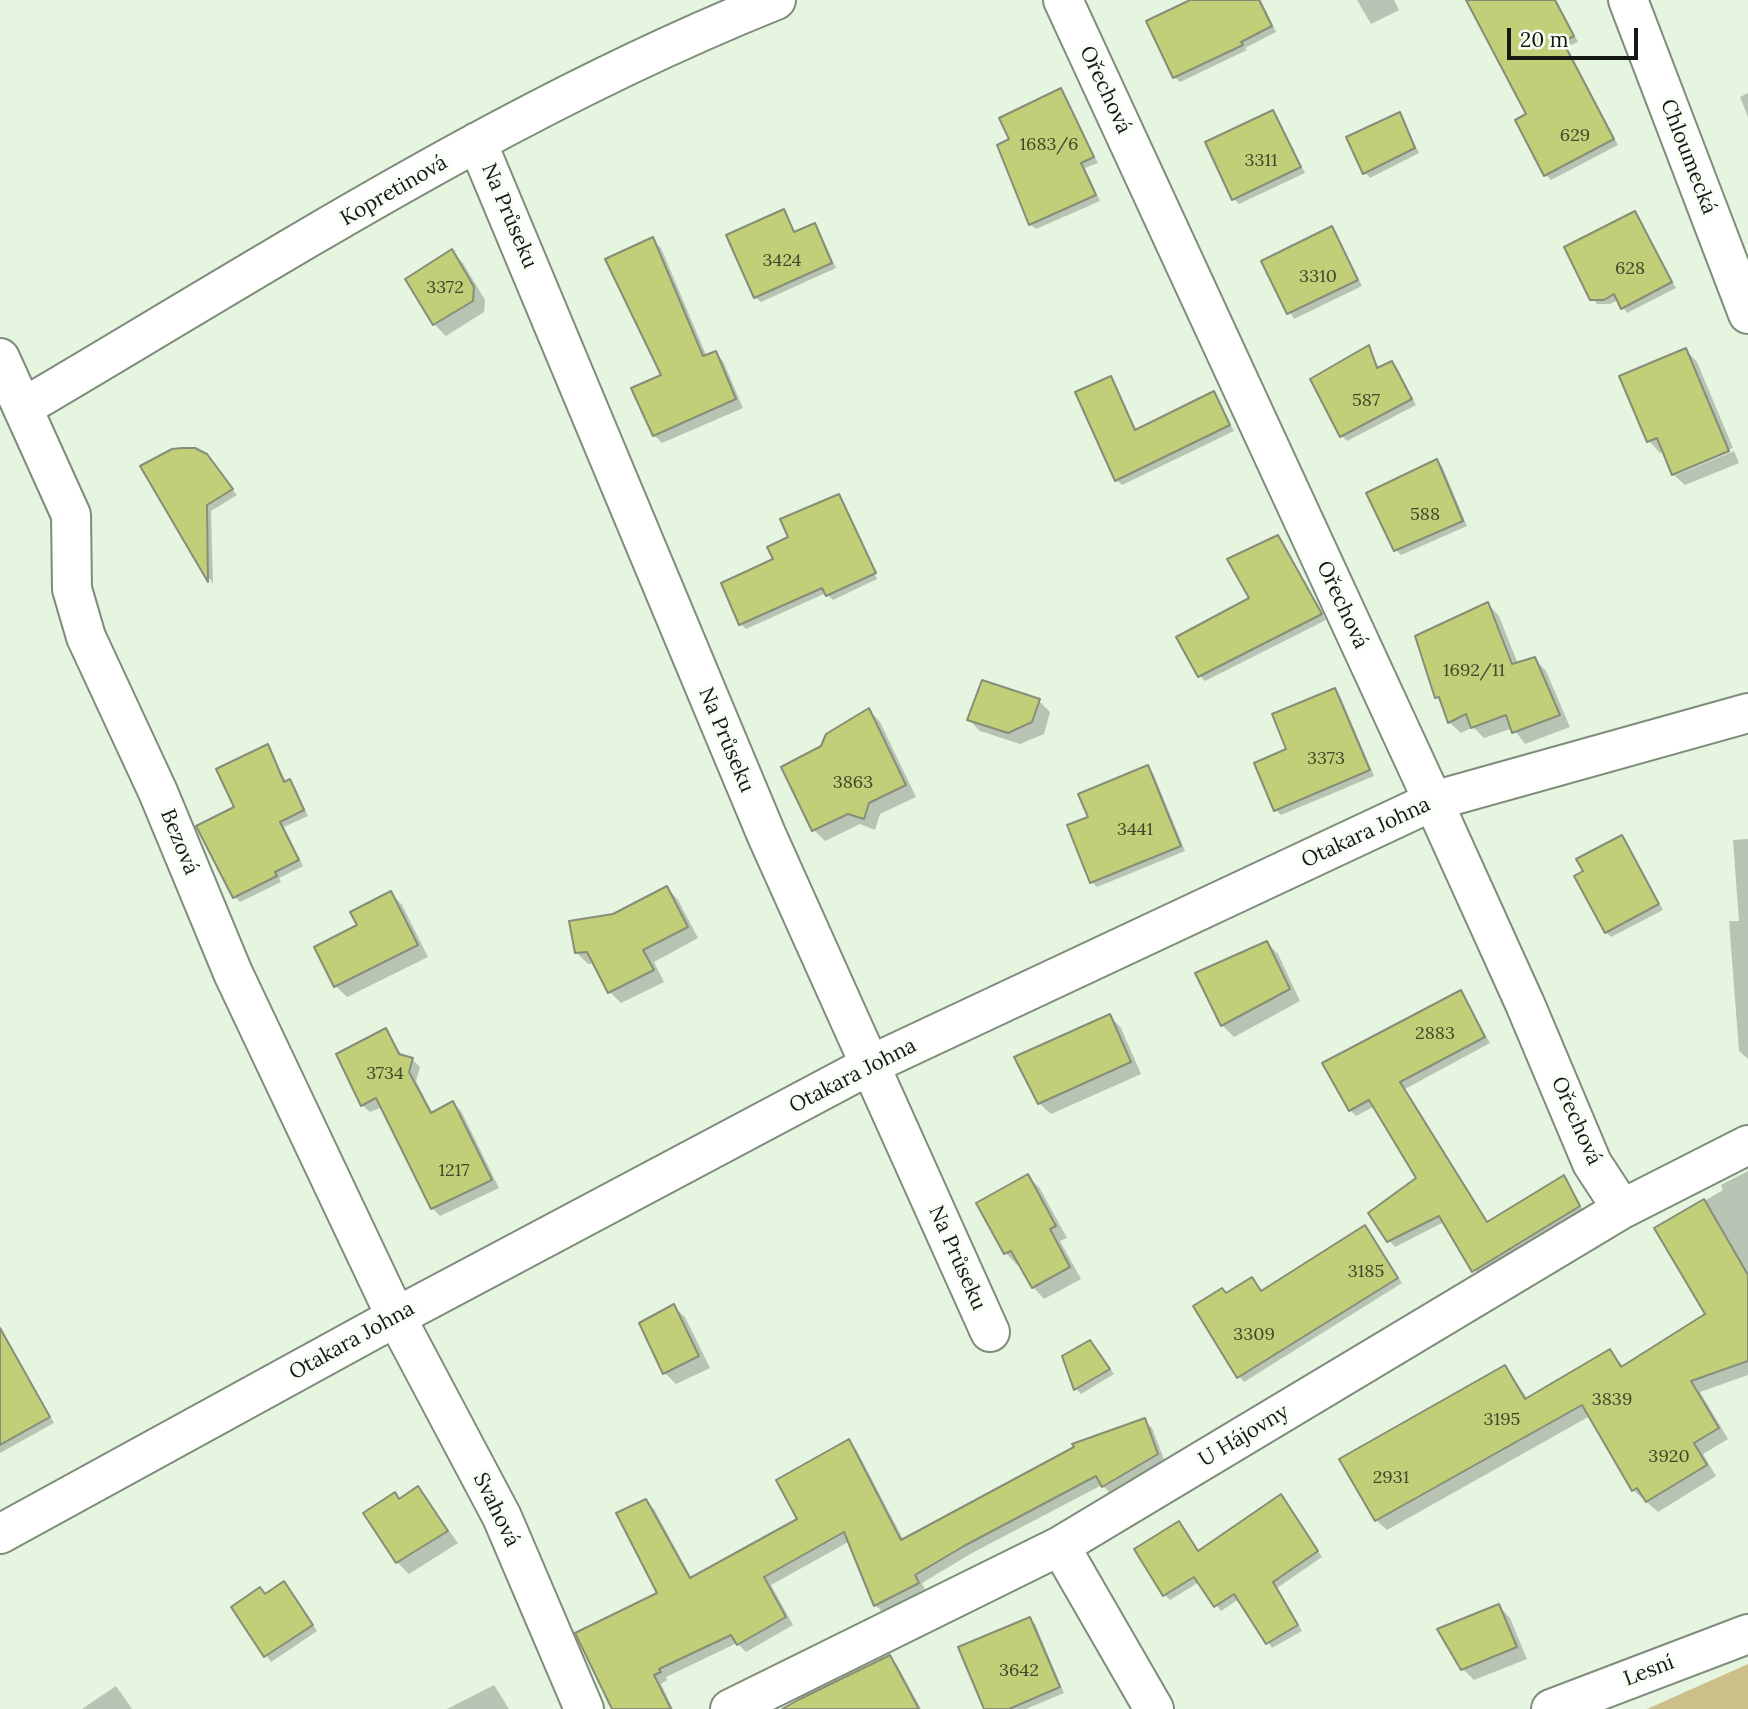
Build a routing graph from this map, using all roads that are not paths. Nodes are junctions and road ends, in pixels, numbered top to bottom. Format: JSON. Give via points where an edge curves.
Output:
{"nodes":[{"id":1,"x":776,"y":0,"type":"edge"},
{"id":2,"x":1063,"y":0,"type":"edge"},
{"id":3,"x":1629,"y":0,"type":"edge"},
{"id":4,"x":477,"y":142,"type":"junction"},
{"id":5,"x":1748,"y":314,"type":"edge"},
{"id":6,"x":0,"y":358,"type":"edge"},
{"id":7,"x":24,"y":407,"type":"junction"},
{"id":8,"x":1748,"y":713,"type":"edge"},
{"id":9,"x":1433,"y":802,"type":"junction"},
{"id":10,"x":870,"y":1065,"type":"junction"},
{"id":11,"x":1748,"y":1145,"type":"edge"},
{"id":12,"x":1622,"y":1209,"type":"junction"},
{"id":13,"x":396,"y":1317,"type":"junction"},
{"id":14,"x":990,"y":1332,"type":"dead end"},
{"id":15,"x":0,"y":1534,"type":"edge"},
{"id":16,"x":1060,"y":1546,"type":"junction"},
{"id":17,"x":1748,"y":1634,"type":"edge"},
{"id":18,"x":584,"y":1709,"type":"edge"},
{"id":19,"x":730,"y":1709,"type":"edge"},
{"id":20,"x":1154,"y":1709,"type":"edge"},
{"id":21,"x":1550,"y":1709,"type":"edge"}],
"edges":[{"from":1,"to":4,"type":"street","name":"Kopretinová","via":[[698,31]]},
{"from":2,"to":9,"type":"street","name":"Ořechová"},
{"from":3,"to":5,"type":"street","name":"Chloumecká"},
{"from":4,"to":7,"type":"street","name":"Kopretinová"},
{"from":4,"to":10,"type":"street","name":"Na Průseku","via":[[766,836]]},
{"from":6,"to":7,"type":"street","name":"Bezová"},
{"from":7,"to":13,"type":"street","name":"Bezová","via":[[71,515],[72,589],[86,637],[158,792],[233,973]]},
{"from":8,"to":9,"type":"street","name":"Otakara Johna"},
{"from":9,"to":10,"type":"street","name":"Otakara Johna"},
{"from":9,"to":12,"type":"street","name":"Ořechová","via":[[1592,1163]]},
{"from":10,"to":13,"type":"street","name":"Otakara Johna"},
{"from":10,"to":14,"type":"street","name":"Na Průseku"},
{"from":11,"to":12,"type":"street","name":"U Hájovny"},
{"from":12,"to":16,"type":"street","name":"U Hájovny"},
{"from":13,"to":15,"type":"street","name":"Otakara Johna"},
{"from":13,"to":18,"type":"street","name":"Svahová","via":[[502,1517]]},
{"from":16,"to":19,"type":"street","name":"U Hájovny"},
{"from":16,"to":20,"type":"street"},
{"from":17,"to":21,"type":"street","name":"Lesní"}]}
